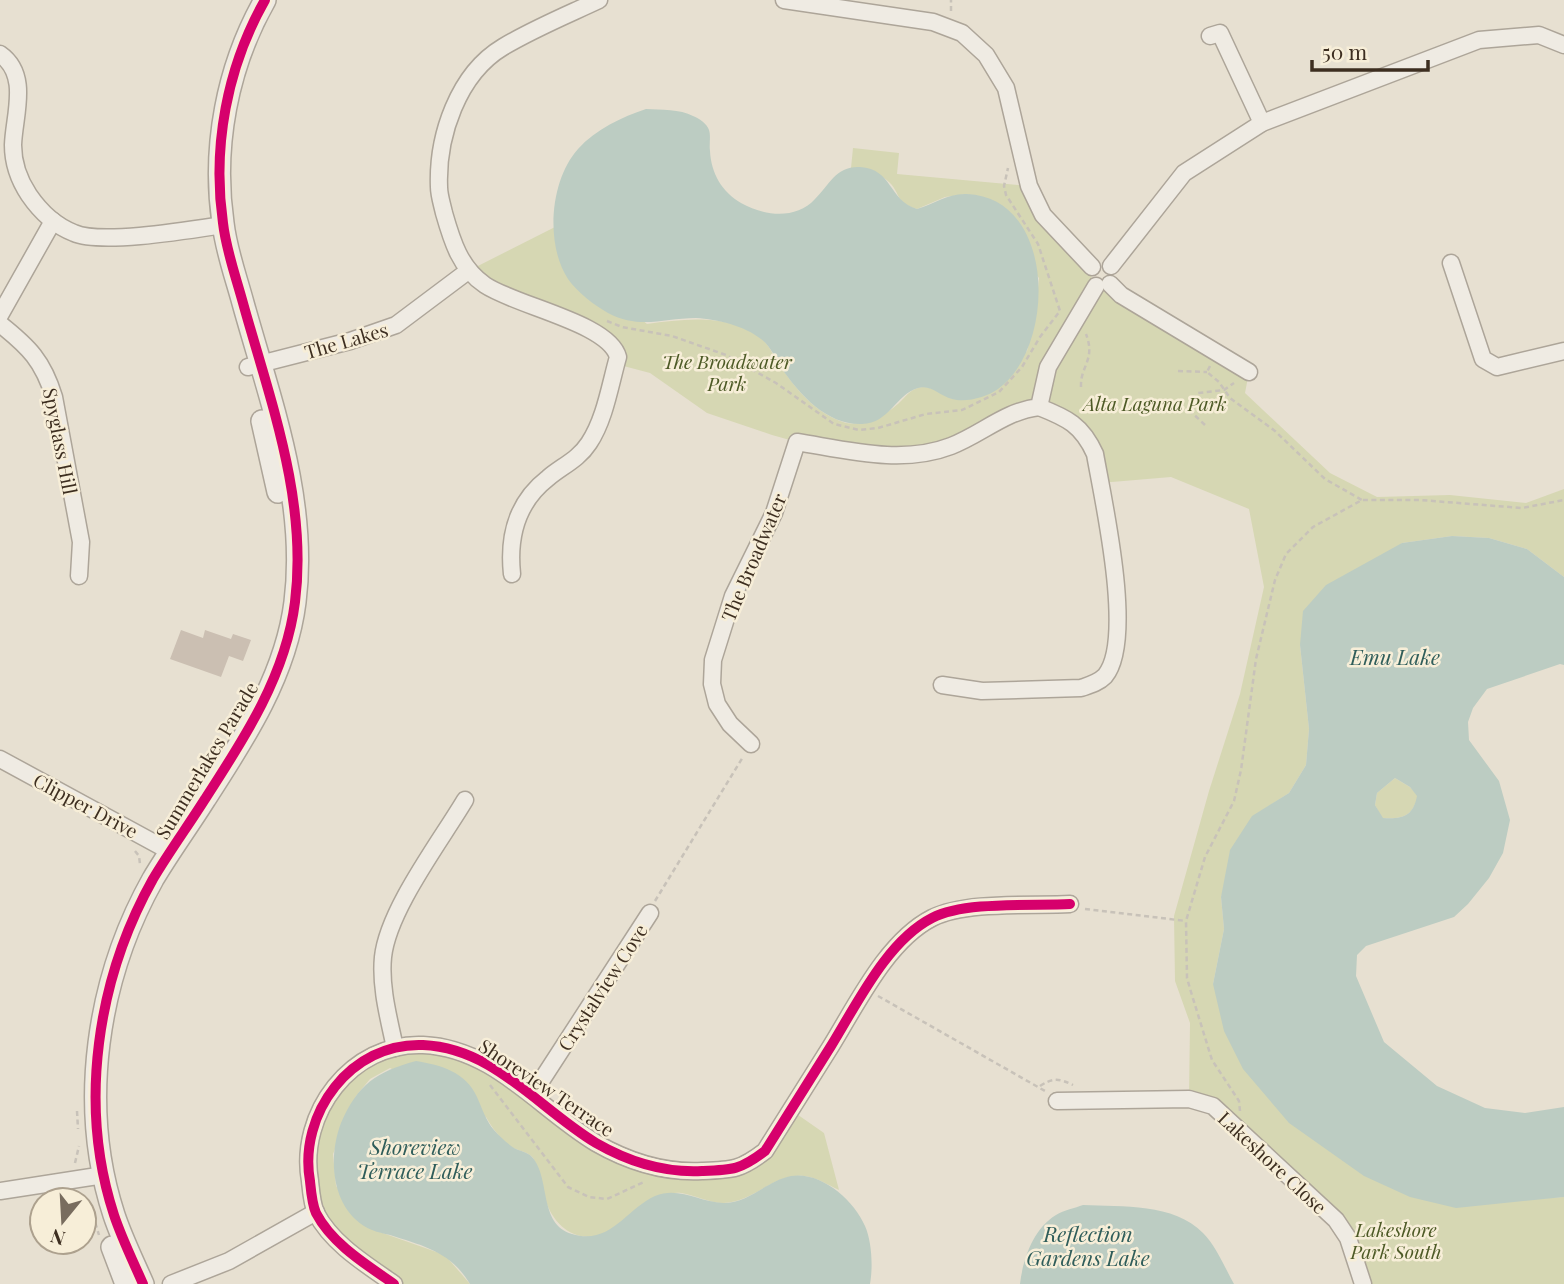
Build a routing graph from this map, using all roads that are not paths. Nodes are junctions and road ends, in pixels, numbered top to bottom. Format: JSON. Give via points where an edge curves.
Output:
{"nodes":[{"id":1,"x":250,"y":0,"type":"edge"},
{"id":2,"x":265,"y":0,"type":"edge"},
{"id":3,"x":599,"y":0,"type":"edge"},
{"id":4,"x":784,"y":0,"type":"edge"},
{"id":5,"x":1210,"y":36,"type":"dead end"},
{"id":6,"x":1564,"y":45,"type":"edge"},
{"id":7,"x":0,"y":54,"type":"edge"},
{"id":8,"x":1262,"y":123,"type":"junction"},
{"id":9,"x":53,"y":221,"type":"junction"},
{"id":10,"x":217,"y":226,"type":"junction"},
{"id":11,"x":1451,"y":263,"type":"dead end"},
{"id":12,"x":1111,"y":266,"type":"junction"},
{"id":13,"x":1092,"y":267,"type":"junction"},
{"id":14,"x":468,"y":271,"type":"junction"},
{"id":15,"x":1103,"y":285,"type":"junction"},
{"id":16,"x":0,"y":315,"type":"edge"},
{"id":17,"x":0,"y":324,"type":"edge"},
{"id":18,"x":1564,"y":351,"type":"edge"},
{"id":19,"x":254,"y":365,"type":"junction"},
{"id":20,"x":1249,"y":372,"type":"road end"},
{"id":21,"x":1039,"y":407,"type":"junction"},
{"id":22,"x":512,"y":574,"type":"dead end"},
{"id":23,"x":79,"y":576,"type":"dead end"},
{"id":24,"x":942,"y":685,"type":"dead end"},
{"id":25,"x":751,"y":744,"type":"road end"},
{"id":26,"x":0,"y":759,"type":"edge"},
{"id":27,"x":465,"y":800,"type":"dead end"},
{"id":28,"x":165,"y":848,"type":"junction"},
{"id":29,"x":1070,"y":904,"type":"road end"},
{"id":30,"x":650,"y":914,"type":"road end"},
{"id":31,"x":394,"y":1048,"type":"junction"},
{"id":32,"x":532,"y":1095,"type":"junction"},
{"id":33,"x":1057,"y":1101,"type":"road end"},
{"id":34,"x":88,"y":1173,"type":"junction"},
{"id":35,"x":0,"y":1191,"type":"edge"},
{"id":36,"x":316,"y":1212,"type":"junction"},
{"id":37,"x":126,"y":1284,"type":"edge"},
{"id":38,"x":143,"y":1284,"type":"edge"},
{"id":39,"x":171,"y":1284,"type":"edge"},
{"id":40,"x":394,"y":1284,"type":"edge"},
{"id":41,"x":1363,"y":1284,"type":"edge"}],
"edges":[{"from":1,"to":10,"type":"street","name":"Summerlakes Parade","via":[[232,40],[210,116],[206,154]]},
{"from":2,"to":10,"type":"street","name":"Summerlakes Parade","via":[[240,56],[226,105]]},
{"from":3,"to":14,"type":"street","via":[[502,48],[475,72],[454,105],[440,152],[439,189],[450,235]]},
{"from":4,"to":13,"type":"street","via":[[933,22],[962,33],[986,55],[1006,88],[1028,186],[1043,215]]},
{"from":5,"to":8,"type":"street","via":[[1220,33]]},
{"from":6,"to":8,"type":"street","via":[[1539,35],[1479,40]]},
{"from":7,"to":9,"type":"street","via":[[17,82],[13,145],[21,183]]},
{"from":8,"to":12,"type":"street","via":[[1184,173]]},
{"from":9,"to":10,"type":"street","via":[[74,233],[104,239]]},
{"from":9,"to":16,"type":"street"},
{"from":10,"to":19,"type":"street","name":"Summerlakes Parade","via":[[220,267]]},
{"from":11,"to":18,"type":"street","via":[[1483,359],[1497,367]]},
{"from":12,"to":13,"type":"street","via":[[1098,263]]},
{"from":12,"to":15,"type":"street","via":[[1114,272]]},
{"from":13,"to":15,"type":"street","via":[[1090,278]]},
{"from":14,"to":19,"type":"street","name":"The Lakes","via":[[396,325]]},
{"from":14,"to":22,"type":"street","via":[[505,296],[587,327],[609,341],[618,357],[598,428],[587,446],[532,492],[521,509],[510,552]]},
{"from":15,"to":20,"type":"street"},
{"from":15,"to":21,"type":"street","via":[[1048,367]]},
{"from":17,"to":23,"type":"street","name":"Spyglass Hill","via":[[34,354],[47,374],[81,542]]},
{"from":19,"to":28,"type":"street","name":"Summerlakes Parade","via":[[283,516],[283,590],[265,664],[250,698]]},
{"from":21,"to":24,"type":"street","via":[[1075,424],[1095,454],[1116,588],[1113,660],[1095,684],[1081,688],[982,691]]},
{"from":21,"to":25,"type":"street","name":"The Broadwater","via":[[1006,415],[971,438],[916,455],[886,456],[797,442],[774,513],[733,596],[713,660],[717,704]]},
{"from":26,"to":28,"type":"street","name":"Clipper Drive"},
{"from":27,"to":31,"type":"street","via":[[393,918],[383,956],[383,981]]},
{"from":28,"to":34,"type":"street","name":"Summerlakes Parade","via":[[129,897],[88,1027],[83,1120]]},
{"from":29,"to":32,"type":"street","name":"Shoreview Terrace","via":[[982,907],[932,918],[894,948],[765,1151],[733,1170],[685,1172],[634,1162],[593,1141]]},
{"from":30,"to":32,"type":"street","name":"Crystalview Cove"},
{"from":31,"to":32,"type":"street","name":"Shoreview Terrace","via":[[441,1046],[461,1051]]},
{"from":31,"to":36,"type":"street","name":"Shoreview Terrace","via":[[358,1066],[339,1082],[318,1111],[307,1158]]},
{"from":33,"to":41,"type":"street","name":"Lakeshore Close","via":[[1189,1099],[1213,1106],[1336,1220],[1348,1238]]},
{"from":34,"to":35,"type":"street"},
{"from":34,"to":37,"type":"street","name":"Summerlakes Parade"},
{"from":34,"to":38,"type":"street","name":"Summerlakes Parade","via":[[114,1215]]},
{"from":36,"to":39,"type":"street","via":[[229,1261]]},
{"from":36,"to":40,"type":"street","name":"Shoreview Terrace","via":[[348,1251]]}]}
